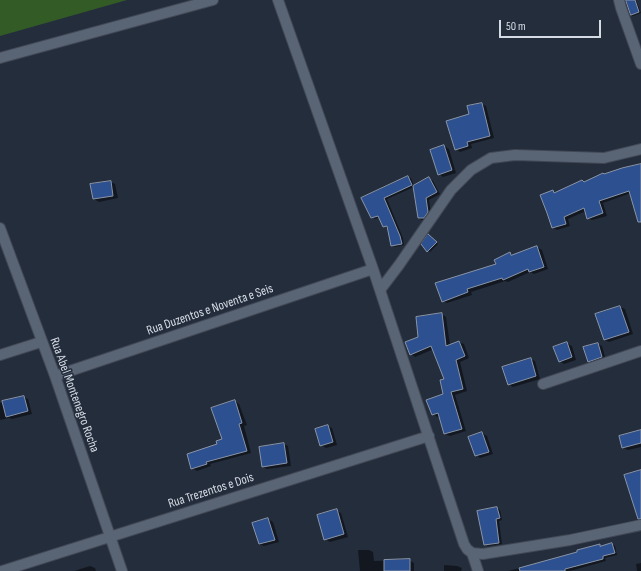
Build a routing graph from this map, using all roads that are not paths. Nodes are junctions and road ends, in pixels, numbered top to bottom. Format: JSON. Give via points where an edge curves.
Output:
{"nodes":[{"id":1,"x":213,"y":0,"type":"edge"},
{"id":2,"x":278,"y":0,"type":"edge"},
{"id":3,"x":619,"y":0,"type":"edge"},
{"id":4,"x":0,"y":58,"type":"edge"},
{"id":5,"x":641,"y":64,"type":"edge"},
{"id":6,"x":641,"y":148,"type":"edge"},
{"id":7,"x":0,"y":228,"type":"edge"},
{"id":8,"x":373,"y":269,"type":"junction"},
{"id":9,"x":380,"y":290,"type":"junction"},
{"id":10,"x":41,"y":342,"type":"junction"},
{"id":11,"x":641,"y":351,"type":"edge"},
{"id":12,"x":0,"y":355,"type":"edge"},
{"id":13,"x":55,"y":376,"type":"junction"},
{"id":14,"x":543,"y":384,"type":"dead end"},
{"id":15,"x":429,"y":436,"type":"junction"},
{"id":16,"x":641,"y":525,"type":"edge"},
{"id":17,"x":111,"y":537,"type":"junction"},
{"id":18,"x":472,"y":553,"type":"junction"},
{"id":19,"x":2,"y":571,"type":"edge"},
{"id":20,"x":122,"y":571,"type":"edge"},
{"id":21,"x":478,"y":571,"type":"edge"}],
"edges":[{"from":1,"to":4,"type":"street"},
{"from":2,"to":8,"type":"street"},
{"from":3,"to":5,"type":"street"},
{"from":6,"to":9,"type":"street","via":[[604,158],[515,155],[491,158],[470,170],[451,190]]},
{"from":7,"to":10,"type":"street","name":"Rua Abel Montenegro Rocha"},
{"from":8,"to":9,"type":"street"},
{"from":8,"to":13,"type":"street","name":"Rua Duzentos e Noventa e Seis"},
{"from":9,"to":15,"type":"street"},
{"from":10,"to":12,"type":"street"},
{"from":10,"to":13,"type":"street","name":"Rua Abel Montenegro Rocha"},
{"from":11,"to":14,"type":"street"},
{"from":13,"to":17,"type":"street","name":"Rua Abel Montenegro Rocha"},
{"from":15,"to":17,"type":"street","name":"Rua Trezentos e Dois"},
{"from":15,"to":18,"type":"street","via":[[464,544]]},
{"from":16,"to":18,"type":"street","via":[[570,540],[482,554]]},
{"from":17,"to":19,"type":"street","name":"Rua Trezentos e Dois"},
{"from":17,"to":20,"type":"street","name":"Rua Abel Montenegro Rocha"},
{"from":18,"to":21,"type":"street"}]}
